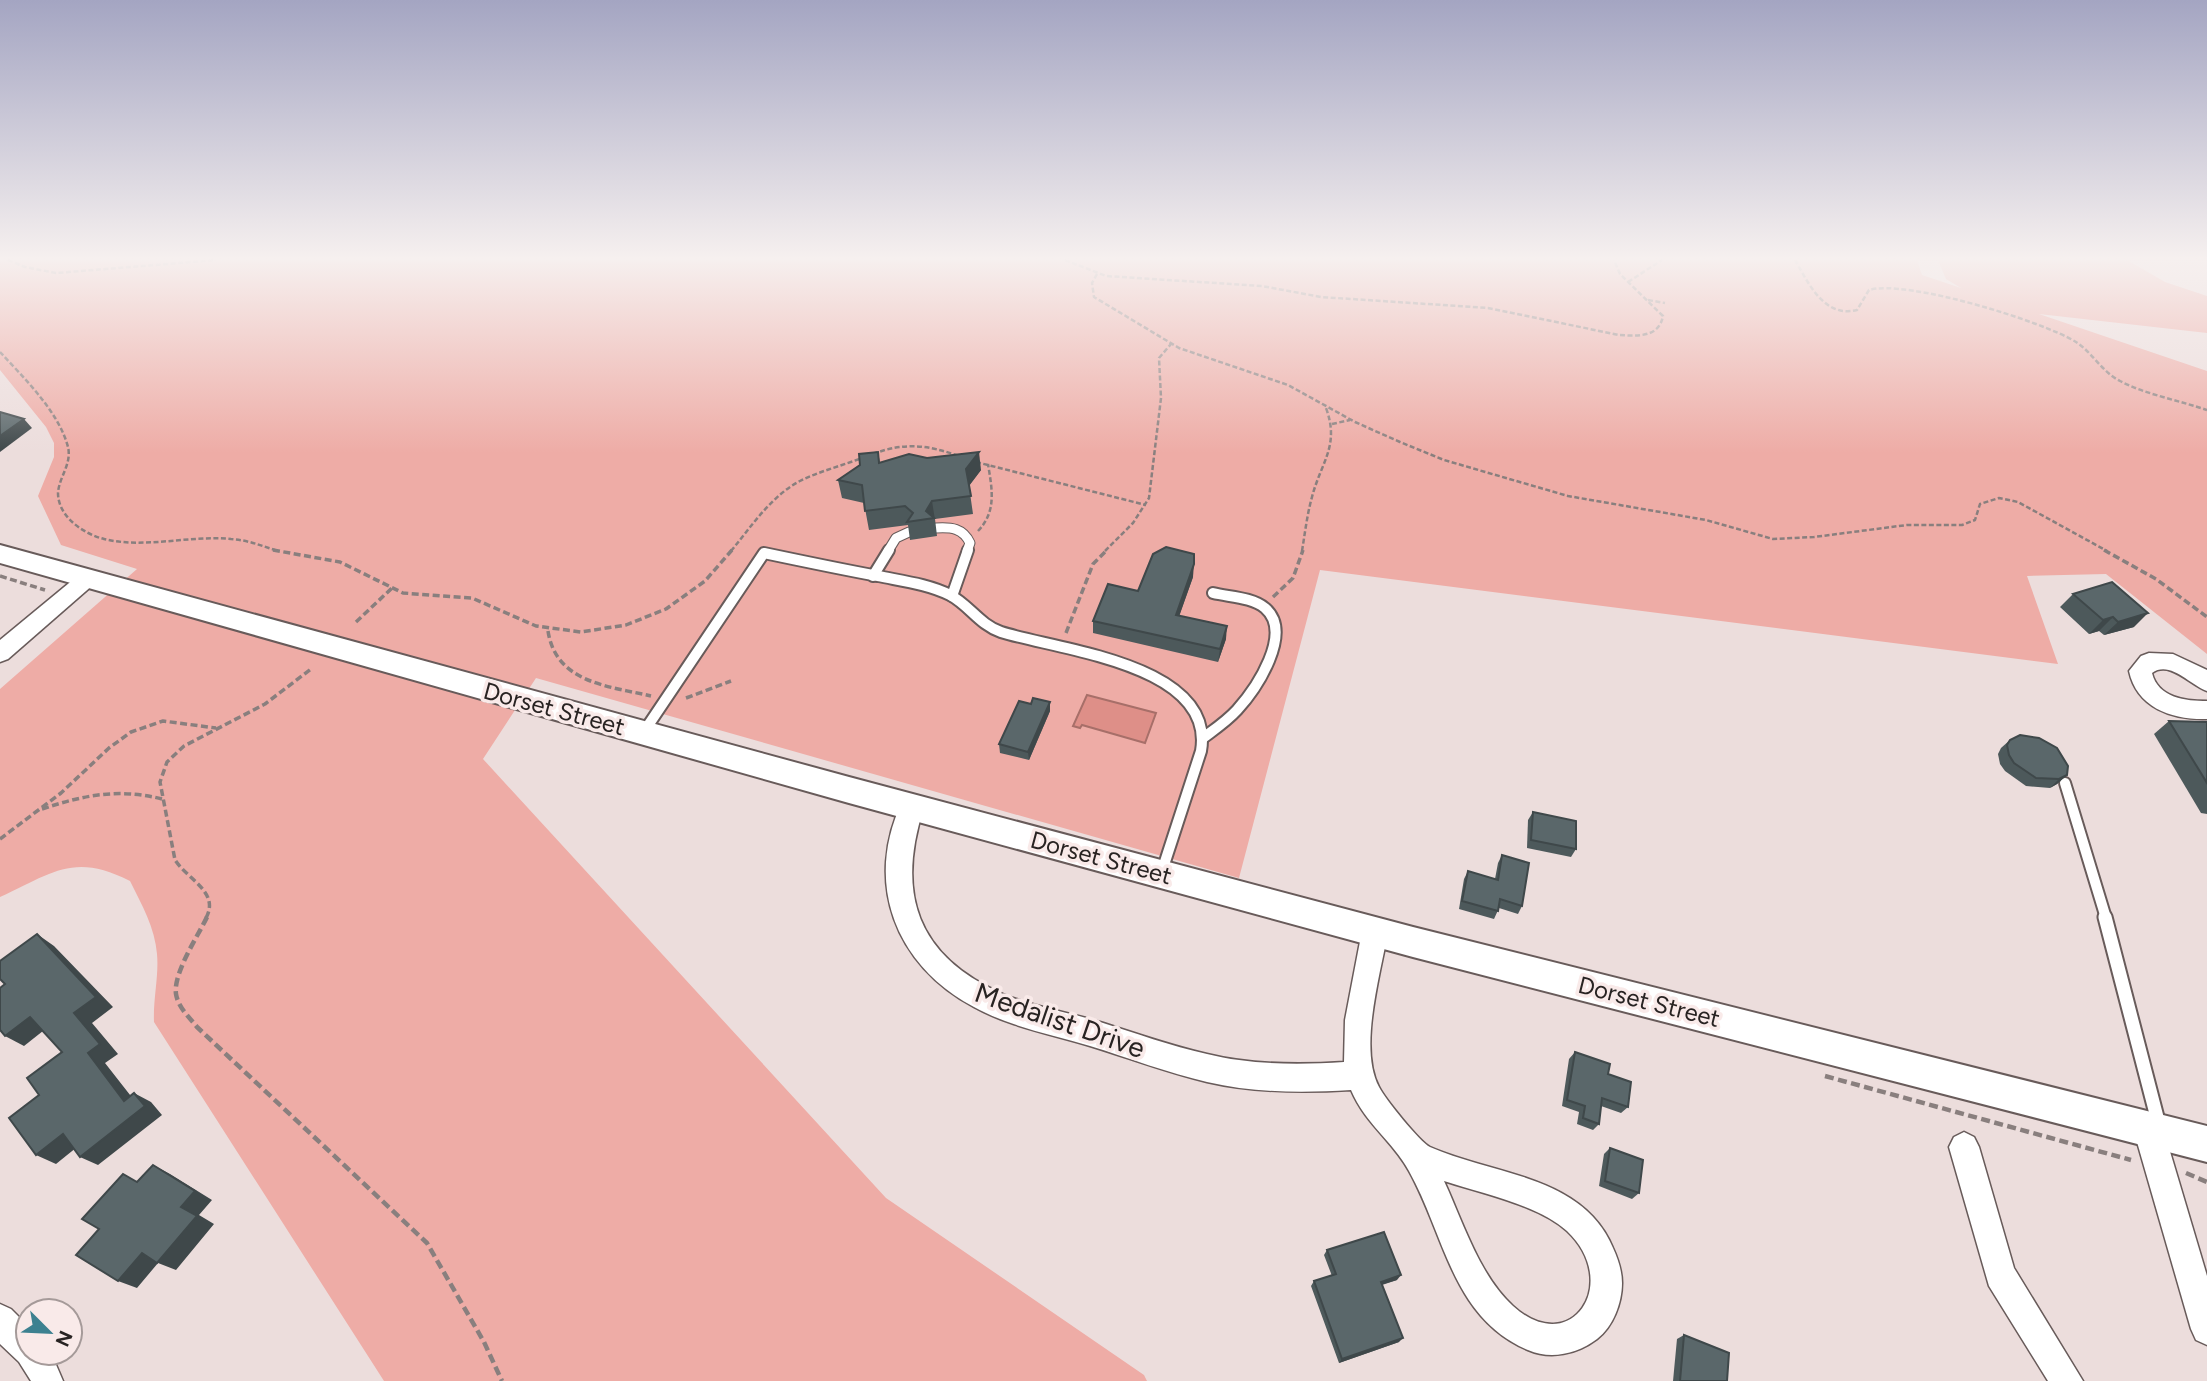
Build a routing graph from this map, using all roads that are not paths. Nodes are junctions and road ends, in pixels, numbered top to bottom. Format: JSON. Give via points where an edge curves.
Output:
{"nodes":[{"id":1,"x":936,"y":528,"type":"edge"},
{"id":2,"x":909,"y":532,"type":"edge"},
{"id":3,"x":0,"y":554,"type":"edge"},
{"id":4,"x":873,"y":576,"type":"junction"},
{"id":5,"x":86,"y":579,"type":"junction"},
{"id":6,"x":1213,"y":593,"type":"dead end"},
{"id":7,"x":952,"y":596,"type":"junction"},
{"id":8,"x":0,"y":653,"type":"edge"},
{"id":9,"x":2207,"y":682,"type":"edge"},
{"id":10,"x":2207,"y":710,"type":"edge"},
{"id":11,"x":643,"y":733,"type":"junction"},
{"id":12,"x":1203,"y":738,"type":"junction"},
{"id":13,"x":2065,"y":783,"type":"edge"},
{"id":14,"x":912,"y":807,"type":"junction"},
{"id":15,"x":1161,"y":874,"type":"junction"},
{"id":16,"x":1376,"y":931,"type":"junction"},
{"id":17,"x":1360,"y":1075,"type":"junction"},
{"id":18,"x":2154,"y":1130,"type":"junction"},
{"id":19,"x":2207,"y":1144,"type":"edge"},
{"id":20,"x":1964,"y":1147,"type":"dead end"},
{"id":21,"x":1417,"y":1157,"type":"junction"},
{"id":22,"x":0,"y":1320,"type":"edge"},
{"id":23,"x":2207,"y":1329,"type":"edge"},
{"id":24,"x":14,"y":1334,"type":"edge"},
{"id":25,"x":2067,"y":1381,"type":"edge"}],
"edges":[{"from":1,"to":7,"type":"lane","via":[[959,530],[970,543]]},
{"from":2,"to":4,"type":"lane","via":[[896,538]]},
{"from":3,"to":5,"type":"street","name":"Dorset Street"},
{"from":4,"to":7,"type":"lane"},
{"from":4,"to":11,"type":"lane","via":[[764,554]]},
{"from":5,"to":8,"type":"street"},
{"from":5,"to":11,"type":"street","name":"Dorset Street"},
{"from":6,"to":12,"type":"lane","via":[[1266,609],[1274,618],[1276,634],[1266,666],[1240,707]]},
{"from":7,"to":12,"type":"lane","via":[[999,631],[1164,680],[1195,709]]},
{"from":9,"to":10,"type":"street","via":[[2168,661],[2149,662],[2140,671],[2144,686],[2161,700],[2183,710]]},
{"from":11,"to":14,"type":"street","name":"Dorset Street"},
{"from":12,"to":15,"type":"lane"},
{"from":13,"to":18,"type":"lane","via":[[2111,936]]},
{"from":14,"to":15,"type":"street","name":"Dorset Street"},
{"from":14,"to":17,"type":"street","name":"Medalist Drive","via":[[898,846],[901,907],[934,965],[966,989],[1003,1006],[1206,1068],[1303,1079]]},
{"from":15,"to":16,"type":"street","name":"Dorset Street"},
{"from":16,"to":17,"type":"street","via":[[1358,1038]]},
{"from":16,"to":18,"type":"street","name":"Dorset Street"},
{"from":17,"to":21,"type":"street","via":[[1381,1117]]},
{"from":18,"to":19,"type":"street","name":"Dorset Street"},
{"from":18,"to":23,"type":"street"},
{"from":20,"to":25,"type":"street","via":[[2000,1275]]},
{"from":21,"to":21,"type":"street","via":[[1481,1292],[1503,1320],[1548,1340],[1563,1340],[1589,1328],[1598,1316],[1606,1288],[1602,1256],[1584,1227],[1559,1206]]},
{"from":22,"to":24,"type":"street"}]}
